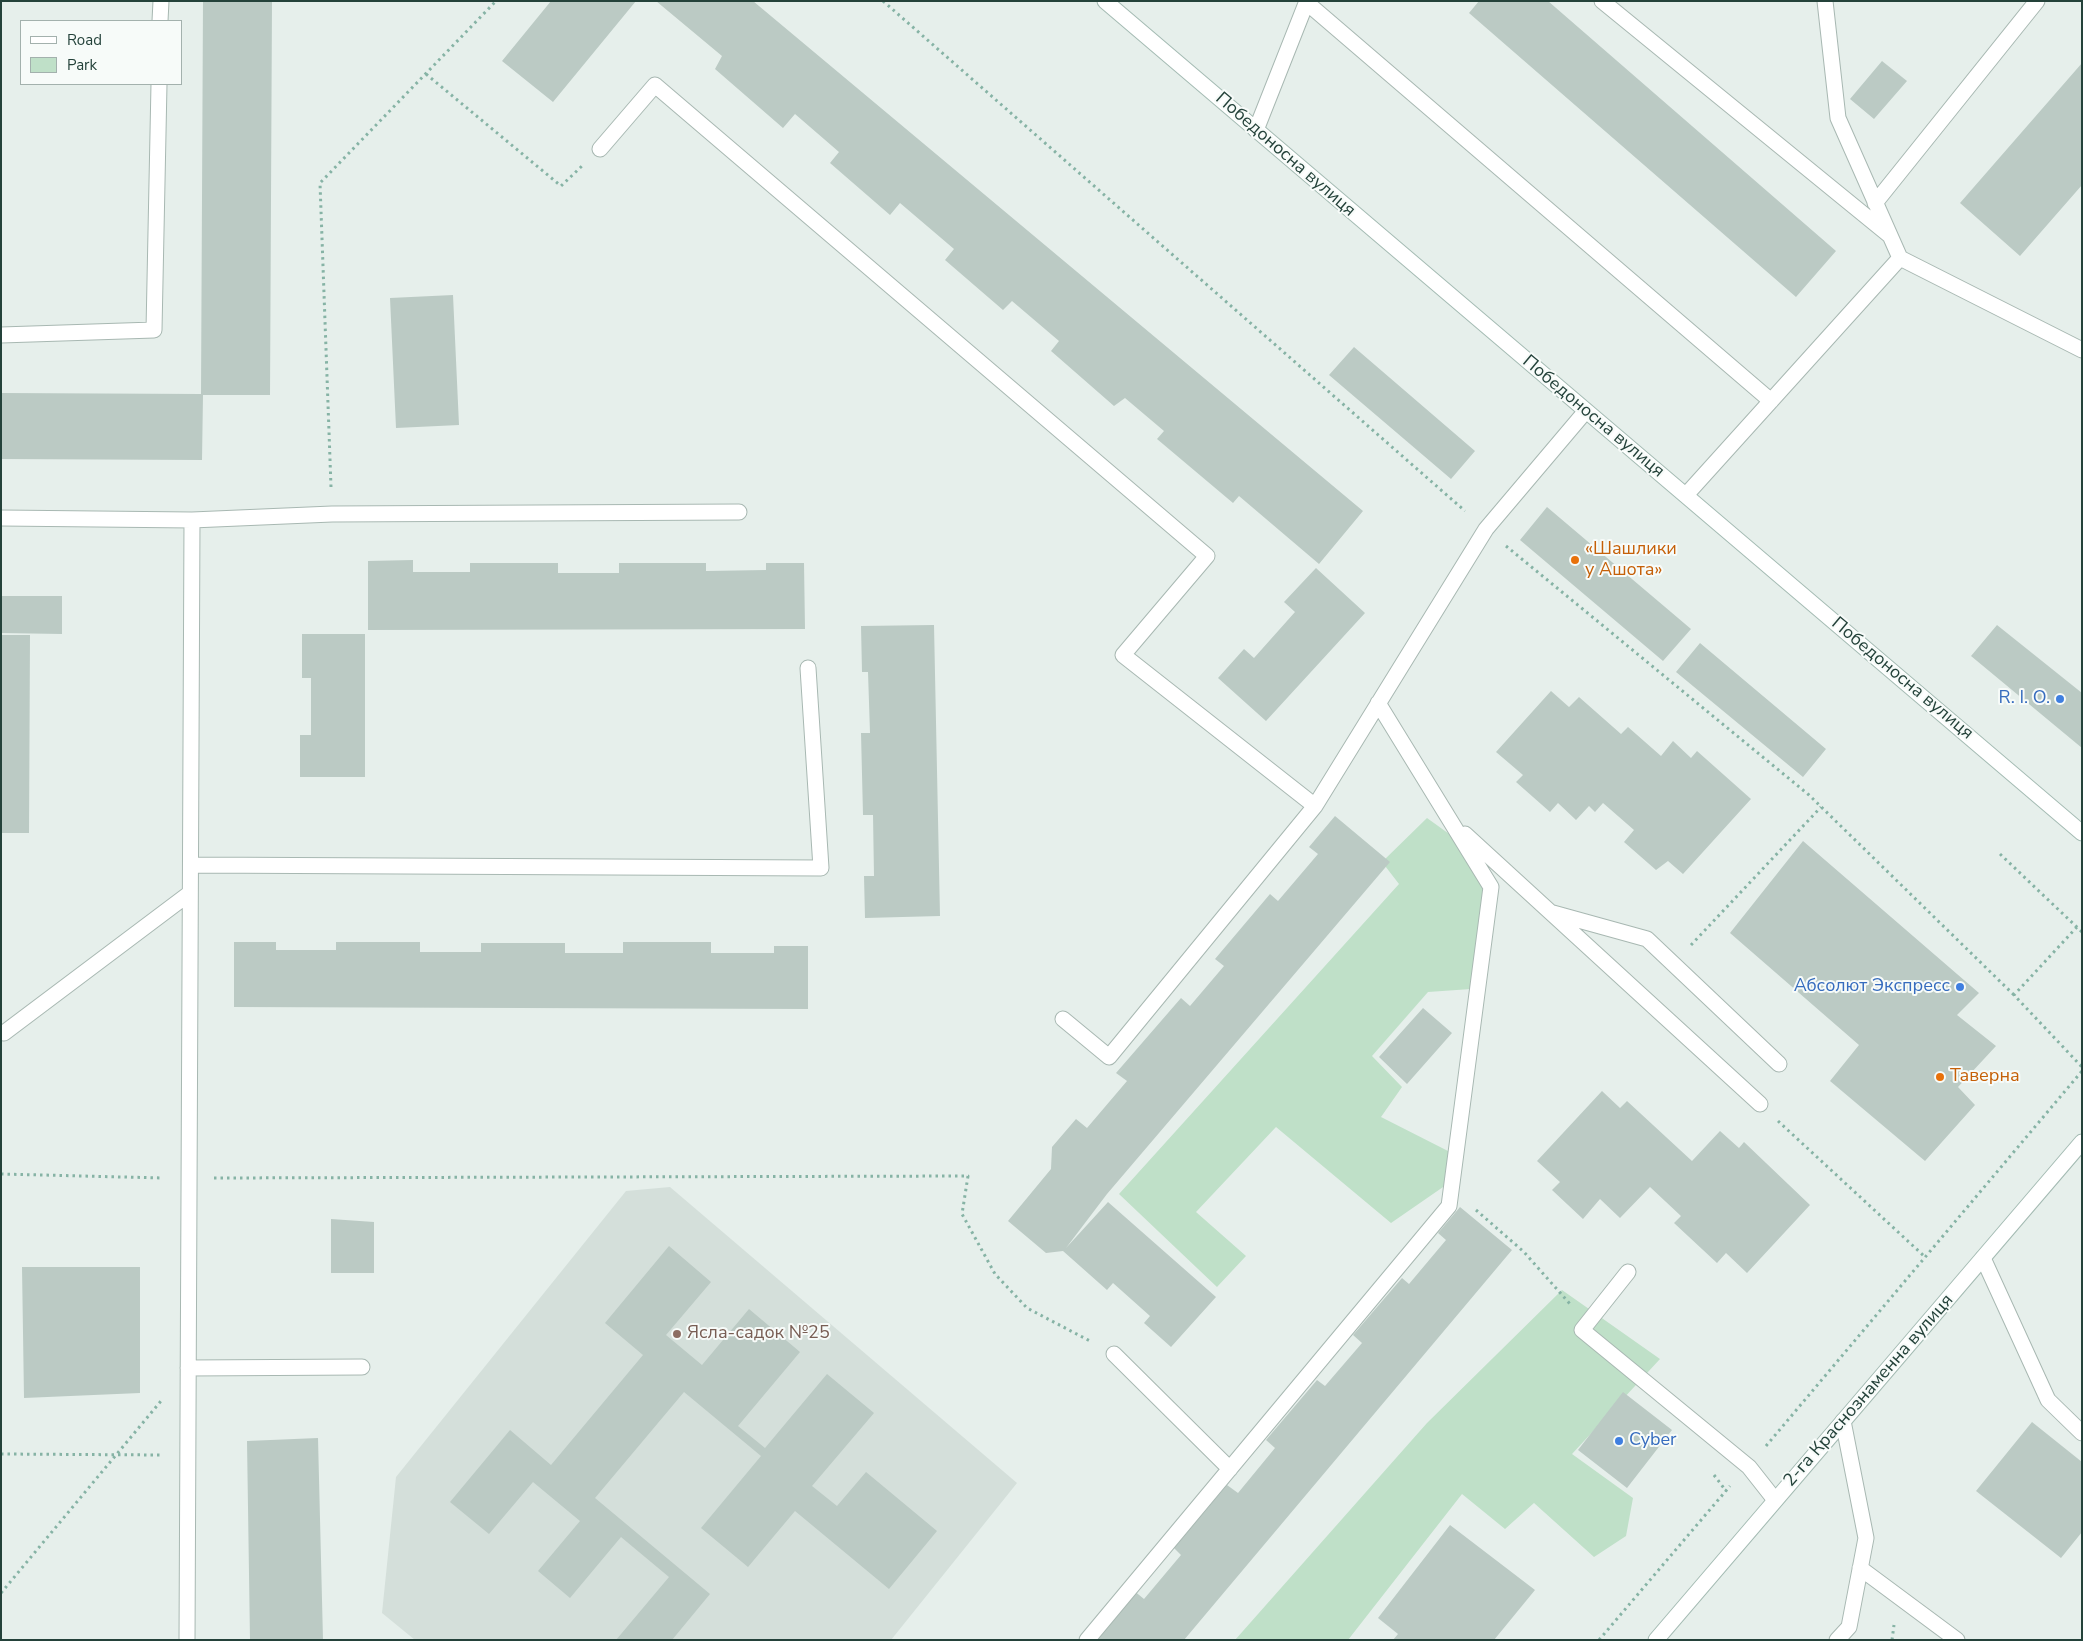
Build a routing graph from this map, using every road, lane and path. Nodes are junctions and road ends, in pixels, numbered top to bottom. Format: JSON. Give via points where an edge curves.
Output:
{"nodes":[{"id":1,"x":161,"y":1,"type":"edge"},
{"id":2,"x":496,"y":1,"type":"edge"},
{"id":3,"x":883,"y":1,"type":"edge"},
{"id":4,"x":1105,"y":1,"type":"edge"},
{"id":5,"x":1602,"y":1,"type":"edge"},
{"id":6,"x":1825,"y":1,"type":"edge"},
{"id":7,"x":2036,"y":1,"type":"edge"},
{"id":8,"x":1307,"y":2,"type":"edge"},
{"id":9,"x":160,"y":20,"type":"edge"},
{"id":10,"x":426,"y":74,"type":"junction"},
{"id":11,"x":159,"y":85,"type":"edge"},
{"id":12,"x":1256,"y":130,"type":"junction"},
{"id":13,"x":600,"y":149,"type":"joint"},
{"id":14,"x":1875,"y":203,"type":"junction"},
{"id":15,"x":1889,"y":235,"type":"junction"},
{"id":16,"x":1900,"y":258,"type":"junction"},
{"id":17,"x":1,"y":334,"type":"edge"},
{"id":18,"x":2082,"y":350,"type":"edge"},
{"id":19,"x":1770,"y":401,"type":"junction"},
{"id":20,"x":1586,"y":412,"type":"junction"},
{"id":21,"x":1686,"y":495,"type":"junction"},
{"id":22,"x":739,"y":512,"type":"dead end"},
{"id":23,"x":332,"y":514,"type":"junction"},
{"id":24,"x":1,"y":518,"type":"edge"},
{"id":25,"x":192,"y":520,"type":"junction"},
{"id":26,"x":1486,"y":529,"type":"junction"},
{"id":27,"x":808,"y":668,"type":"dead end"},
{"id":28,"x":1378,"y":703,"type":"junction"},
{"id":29,"x":1315,"y":806,"type":"junction"},
{"id":30,"x":1821,"y":807,"type":"junction"},
{"id":31,"x":1451,"y":821,"type":"junction"},
{"id":32,"x":2082,"y":833,"type":"edge"},
{"id":33,"x":2000,"y":854,"type":"dead end"},
{"id":34,"x":191,"y":865,"type":"junction"},
{"id":35,"x":190,"y":893,"type":"junction"},
{"id":36,"x":1549,"y":912,"type":"junction"},
{"id":37,"x":2077,"y":927,"type":"junction"},
{"id":38,"x":2082,"y":932,"type":"edge"},
{"id":39,"x":1673,"y":963,"type":"junction"},
{"id":40,"x":2014,"y":995,"type":"junction"},
{"id":41,"x":1063,"y":1019,"type":"dead end"},
{"id":42,"x":4,"y":1033,"type":"dead end"},
{"id":43,"x":1778,"y":1064,"type":"dead end"},
{"id":44,"x":2082,"y":1068,"type":"edge"},
{"id":45,"x":2082,"y":1071,"type":"edge"},
{"id":46,"x":1760,"y":1104,"type":"joint"},
{"id":47,"x":2082,"y":1142,"type":"edge"},
{"id":48,"x":1,"y":1174,"type":"edge"},
{"id":49,"x":189,"y":1178,"type":"junction"},
{"id":50,"x":1983,"y":1258,"type":"junction"},
{"id":51,"x":1628,"y":1272,"type":"dead end"},
{"id":52,"x":1114,"y":1354,"type":"joint"},
{"id":53,"x":362,"y":1367,"type":"dead end"},
{"id":54,"x":188,"y":1368,"type":"junction"},
{"id":55,"x":1843,"y":1421,"type":"junction"},
{"id":56,"x":2082,"y":1433,"type":"edge"},
{"id":57,"x":1,"y":1454,"type":"edge"},
{"id":58,"x":116,"y":1455,"type":"junction"},
{"id":59,"x":188,"y":1456,"type":"junction"},
{"id":60,"x":1230,"y":1469,"type":"junction"},
{"id":61,"x":1775,"y":1500,"type":"junction"},
{"id":62,"x":1860,"y":1568,"type":"junction"},
{"id":63,"x":1,"y":1593,"type":"edge"},
{"id":64,"x":187,"y":1640,"type":"edge"},
{"id":65,"x":1087,"y":1640,"type":"edge"},
{"id":66,"x":1656,"y":1640,"type":"edge"},
{"id":67,"x":1837,"y":1640,"type":"edge"},
{"id":68,"x":1957,"y":1640,"type":"edge"}],
"edges":[{"from":1,"to":9,"type":"street"},
{"from":2,"to":10,"type":"path"},
{"from":3,"to":26,"type":"path"},
{"from":4,"to":12,"type":"street","name":"Победоносна вулиця"},
{"from":5,"to":15,"type":"street"},
{"from":6,"to":14,"type":"street","via":[[1838,118]]},
{"from":7,"to":14,"type":"street"},
{"from":8,"to":12,"type":"street"},
{"from":8,"to":19,"type":"street"},
{"from":10,"to":13,"type":"path","via":[[561,186]]},
{"from":10,"to":23,"type":"path","via":[[320,183]]},
{"from":11,"to":17,"type":"street","via":[[154,330]]},
{"from":12,"to":20,"type":"street","name":"Победоносна вулиця"},
{"from":13,"to":29,"type":"street","via":[[655,85],[1206,556],[1123,655]]},
{"from":14,"to":15,"type":"street"},
{"from":15,"to":16,"type":"street"},
{"from":16,"to":18,"type":"street"},
{"from":16,"to":19,"type":"street"},
{"from":19,"to":21,"type":"street"},
{"from":20,"to":21,"type":"street","name":"Победоносна вулиця"},
{"from":20,"to":26,"type":"street"},
{"from":21,"to":32,"type":"street","name":"Победоносна вулиця"},
{"from":22,"to":23,"type":"street"},
{"from":23,"to":25,"type":"street"},
{"from":24,"to":25,"type":"street"},
{"from":25,"to":34,"type":"street"},
{"from":26,"to":28,"type":"street"},
{"from":26,"to":30,"type":"path"},
{"from":27,"to":34,"type":"street","via":[[821,868]]},
{"from":28,"to":29,"type":"street"},
{"from":28,"to":31,"type":"street"},
{"from":29,"to":41,"type":"street","via":[[1109,1057]]},
{"from":30,"to":39,"type":"path"},
{"from":30,"to":40,"type":"path"},
{"from":31,"to":36,"type":"street"},
{"from":31,"to":60,"type":"street","via":[[1491,887],[1449,1206]]},
{"from":33,"to":37,"type":"path"},
{"from":34,"to":35,"type":"street"},
{"from":35,"to":42,"type":"street"},
{"from":35,"to":49,"type":"street"},
{"from":36,"to":39,"type":"street","via":[[1647,939]]},
{"from":36,"to":46,"type":"street"},
{"from":37,"to":38,"type":"path"},
{"from":37,"to":40,"type":"path"},
{"from":39,"to":43,"type":"street"},
{"from":40,"to":44,"type":"path"},
{"from":45,"to":46,"type":"path","via":[[1924,1256]]},
{"from":47,"to":50,"type":"street","name":"2-га Краснознаменна вулиця"},
{"from":48,"to":49,"type":"path"},
{"from":49,"to":52,"type":"path","via":[[968,1176],[962,1214],[995,1274],[1027,1308]]},
{"from":49,"to":54,"type":"street"},
{"from":50,"to":55,"type":"street","name":"2-га Краснознаменна вулиця"},
{"from":50,"to":56,"type":"street","via":[[2048,1400]]},
{"from":51,"to":61,"type":"street","via":[[1582,1330],[1749,1467]]},
{"from":52,"to":60,"type":"street"},
{"from":53,"to":54,"type":"street"},
{"from":54,"to":58,"type":"path"},
{"from":54,"to":59,"type":"street"},
{"from":55,"to":61,"type":"street","name":"2-га Краснознаменна вулиця"},
{"from":55,"to":62,"type":"street","via":[[1866,1538]]},
{"from":57,"to":58,"type":"path"},
{"from":58,"to":59,"type":"path"},
{"from":58,"to":63,"type":"path"},
{"from":59,"to":64,"type":"street"},
{"from":60,"to":65,"type":"street"},
{"from":61,"to":66,"type":"street","name":"2-га Краснознаменна вулиця"},
{"from":62,"to":67,"type":"street","via":[[1849,1627]]},
{"from":62,"to":68,"type":"street"}]}
